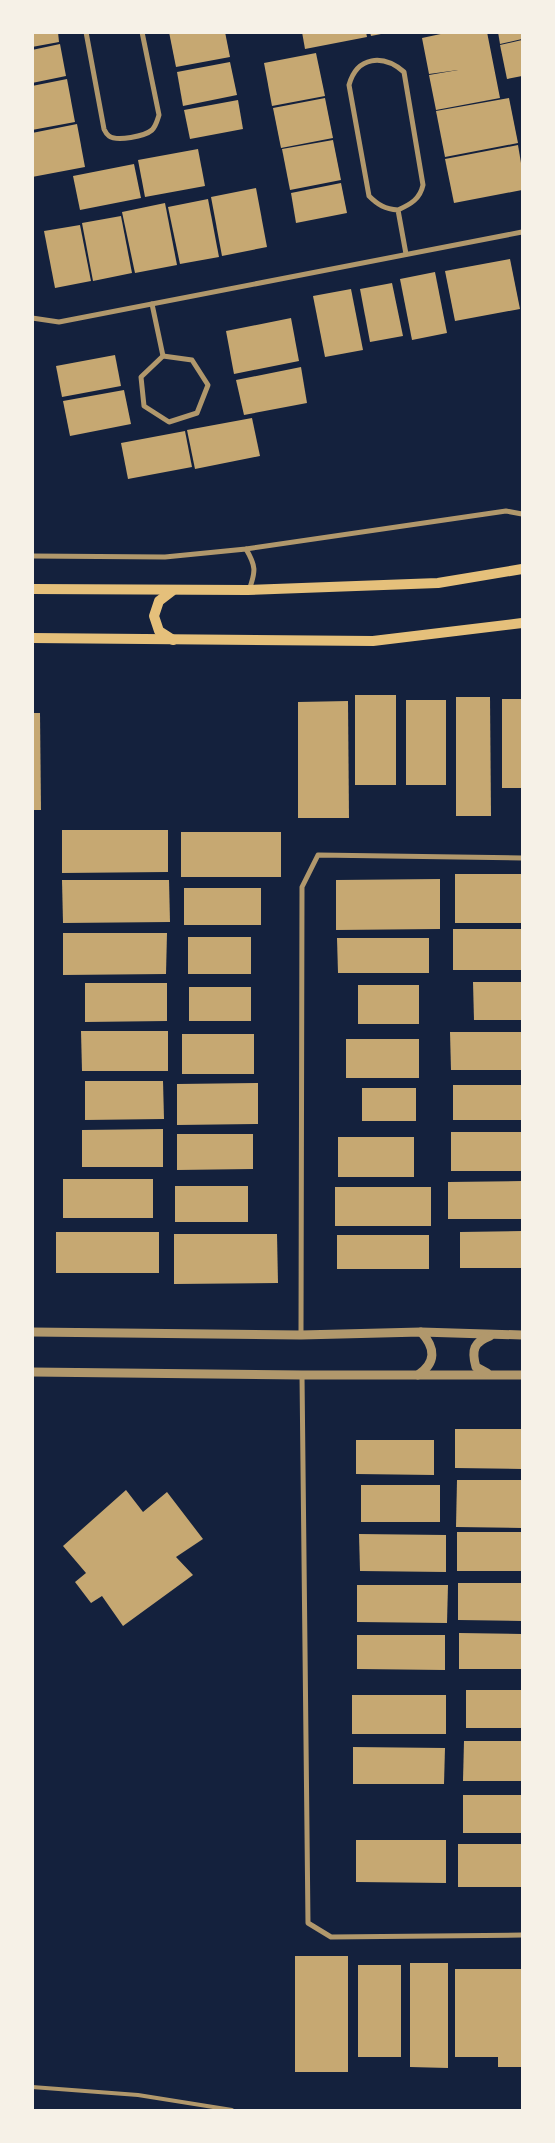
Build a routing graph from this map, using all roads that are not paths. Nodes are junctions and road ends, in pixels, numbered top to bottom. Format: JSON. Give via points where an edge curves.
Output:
{"nodes":[{"id":1,"x":86,"y":32,"type":"edge"},
{"id":2,"x":142,"y":32,"type":"edge"},
{"id":3,"x":398,"y":210,"type":"junction"},
{"id":4,"x":522,"y":232,"type":"edge"},
{"id":5,"x":406,"y":254,"type":"junction"},
{"id":6,"x":152,"y":304,"type":"junction"},
{"id":7,"x":32,"y":318,"type":"edge"},
{"id":8,"x":162,"y":356,"type":"junction"},
{"id":9,"x":522,"y":514,"type":"edge"},
{"id":10,"x":246,"y":549,"type":"junction"},
{"id":11,"x":32,"y":556,"type":"edge"},
{"id":12,"x":522,"y":569,"type":"edge"},
{"id":13,"x":32,"y":589,"type":"edge"},
{"id":14,"x":248,"y":590,"type":"junction"},
{"id":15,"x":172,"y":591,"type":"junction"},
{"id":16,"x":522,"y":622,"type":"edge"},
{"id":17,"x":32,"y":638,"type":"edge"},
{"id":18,"x":173,"y":640,"type":"junction"},
{"id":19,"x":522,"y":858,"type":"edge"},
{"id":20,"x":32,"y":1332,"type":"edge"},
{"id":21,"x":421,"y":1332,"type":"junction"},
{"id":22,"x":301,"y":1335,"type":"junction"},
{"id":23,"x":493,"y":1335,"type":"junction"},
{"id":24,"x":522,"y":1335,"type":"edge"},
{"id":25,"x":32,"y":1372,"type":"edge"},
{"id":26,"x":302,"y":1375,"type":"junction"},
{"id":27,"x":417,"y":1375,"type":"junction"},
{"id":28,"x":494,"y":1375,"type":"junction"},
{"id":29,"x":522,"y":1375,"type":"edge"},
{"id":30,"x":522,"y":1935,"type":"edge"},
{"id":31,"x":32,"y":2087,"type":"edge"},
{"id":32,"x":232,"y":2110,"type":"edge"}],
"edges":[{"from":1,"to":2,"type":"street","via":[[104,129],[108,136],[117,139],[150,132],[159,116]]},
{"from":3,"to":3,"type":"street","via":[[387,209],[369,196],[349,85],[357,67],[369,62],[383,60],[404,72],[422,185],[421,194]]},
{"from":3,"to":5,"type":"street"},
{"from":4,"to":5,"type":"street"},
{"from":5,"to":6,"type":"street"},
{"from":6,"to":7,"type":"street","via":[[59,322]]},
{"from":6,"to":8,"type":"street"},
{"from":8,"to":8,"type":"street","via":[[141,377],[144,406],[169,422],[197,413],[208,385],[192,360]]},
{"from":9,"to":10,"type":"street","via":[[506,511]]},
{"from":10,"to":11,"type":"street","via":[[165,557]]},
{"from":10,"to":14,"type":"street","via":[[255,575]]},
{"from":12,"to":14,"type":"main road","via":[[438,583]]},
{"from":13,"to":15,"type":"main road"},
{"from":14,"to":15,"type":"main road"},
{"from":15,"to":18,"type":"main road","via":[[159,601],[154,616],[159,631]]},
{"from":16,"to":18,"type":"main road","via":[[373,641]]},
{"from":17,"to":18,"type":"main road"},
{"from":19,"to":22,"type":"street","via":[[318,855],[302,887]]},
{"from":20,"to":22,"type":"street"},
{"from":21,"to":22,"type":"street"},
{"from":21,"to":23,"type":"street"},
{"from":21,"to":27,"type":"street","via":[[431,1345],[433,1354],[429,1366]]},
{"from":23,"to":24,"type":"street"},
{"from":23,"to":28,"type":"street","via":[[477,1342],[473,1356],[476,1367]]},
{"from":25,"to":26,"type":"street"},
{"from":26,"to":27,"type":"street"},
{"from":26,"to":30,"type":"street","via":[[308,1923],[331,1937]]},
{"from":27,"to":28,"type":"street"},
{"from":28,"to":29,"type":"street"},
{"from":31,"to":32,"type":"lane","via":[[138,2095]]}]}
